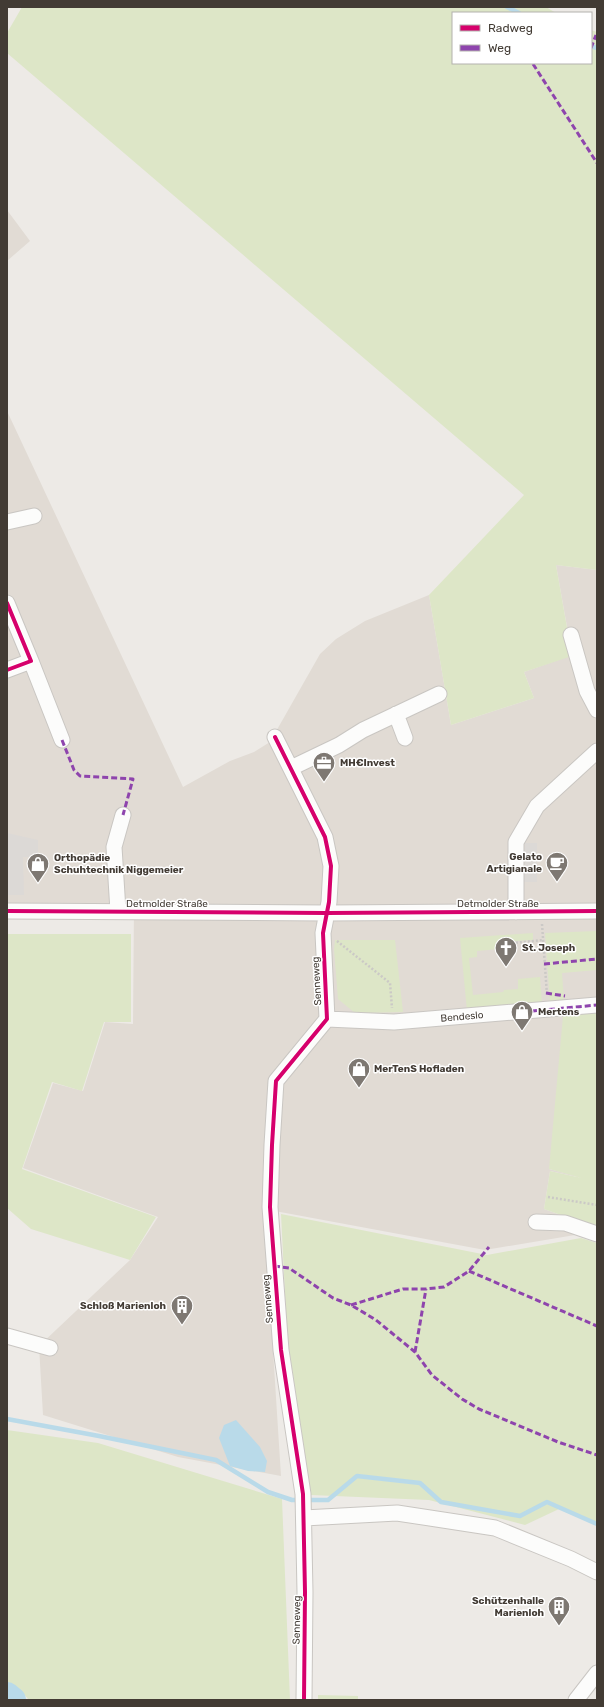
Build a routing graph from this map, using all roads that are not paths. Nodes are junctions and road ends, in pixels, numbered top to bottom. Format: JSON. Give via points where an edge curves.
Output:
{"nodes":[{"id":1,"x":34,"y":516,"type":"dead end"},
{"id":2,"x":7,"y":522,"type":"edge"},
{"id":3,"x":7,"y":603,"type":"edge"},
{"id":4,"x":571,"y":636,"type":"dead end"},
{"id":5,"x":31,"y":661,"type":"junction"},
{"id":6,"x":7,"y":670,"type":"edge"},
{"id":7,"x":439,"y":694,"type":"dead end"},
{"id":8,"x":597,"y":710,"type":"edge"},
{"id":9,"x":396,"y":714,"type":"junction"},
{"id":10,"x":275,"y":736,"type":"dead end"},
{"id":11,"x":405,"y":738,"type":"dead end"},
{"id":12,"x":62,"y":740,"type":"dead end"},
{"id":13,"x":597,"y":751,"type":"edge"},
{"id":14,"x":291,"y":768,"type":"junction"},
{"id":15,"x":123,"y":815,"type":"dead end"},
{"id":16,"x":7,"y":911,"type":"edge"},
{"id":17,"x":118,"y":911,"type":"junction"},
{"id":18,"x":597,"y":911,"type":"edge"},
{"id":19,"x":516,"y":912,"type":"junction"},
{"id":20,"x":327,"y":913,"type":"junction"},
{"id":21,"x":597,"y":1005,"type":"edge"},
{"id":22,"x":327,"y":1019,"type":"junction"},
{"id":23,"x":536,"y":1222,"type":"dead end"},
{"id":24,"x":597,"y":1234,"type":"edge"},
{"id":25,"x":7,"y":1336,"type":"edge"},
{"id":26,"x":50,"y":1348,"type":"dead end"},
{"id":27,"x":303,"y":1506,"type":"junction"},
{"id":28,"x":597,"y":1572,"type":"edge"},
{"id":29,"x":597,"y":1673,"type":"edge"},
{"id":30,"x":304,"y":1700,"type":"edge"},
{"id":31,"x":576,"y":1700,"type":"edge"}],
"edges":[{"from":1,"to":2,"type":"street"},
{"from":3,"to":5,"type":"street"},
{"from":4,"to":8,"type":"street","via":[[587,691]]},
{"from":5,"to":6,"type":"street"},
{"from":5,"to":12,"type":"street"},
{"from":7,"to":9,"type":"street"},
{"from":9,"to":11,"type":"street"},
{"from":9,"to":14,"type":"street"},
{"from":10,"to":14,"type":"street"},
{"from":13,"to":19,"type":"street","via":[[537,806],[516,842]]},
{"from":14,"to":20,"type":"street","via":[[325,837],[331,866]]},
{"from":15,"to":17,"type":"street","name":"Detmolder Straße","via":[[114,847]]},
{"from":16,"to":17,"type":"street","name":"Detmolder Straße"},
{"from":17,"to":20,"type":"street","name":"Detmolder Straße"},
{"from":18,"to":19,"type":"street","name":"Detmolder Straße"},
{"from":19,"to":20,"type":"street","name":"Detmolder Straße"},
{"from":20,"to":22,"type":"street","name":"Senneweg","via":[[323,933]]},
{"from":21,"to":22,"type":"street","name":"Bendeslo","via":[[394,1022]]},
{"from":22,"to":27,"type":"street","name":"Senneweg","via":[[276,1082],[272,1145],[270,1207],[280,1350]]},
{"from":23,"to":24,"type":"street","via":[[566,1223]]},
{"from":25,"to":26,"type":"street"},
{"from":27,"to":28,"type":"street","via":[[396,1513],[495,1528]]},
{"from":27,"to":30,"type":"street","name":"Senneweg"},
{"from":29,"to":31,"type":"street"}]}
